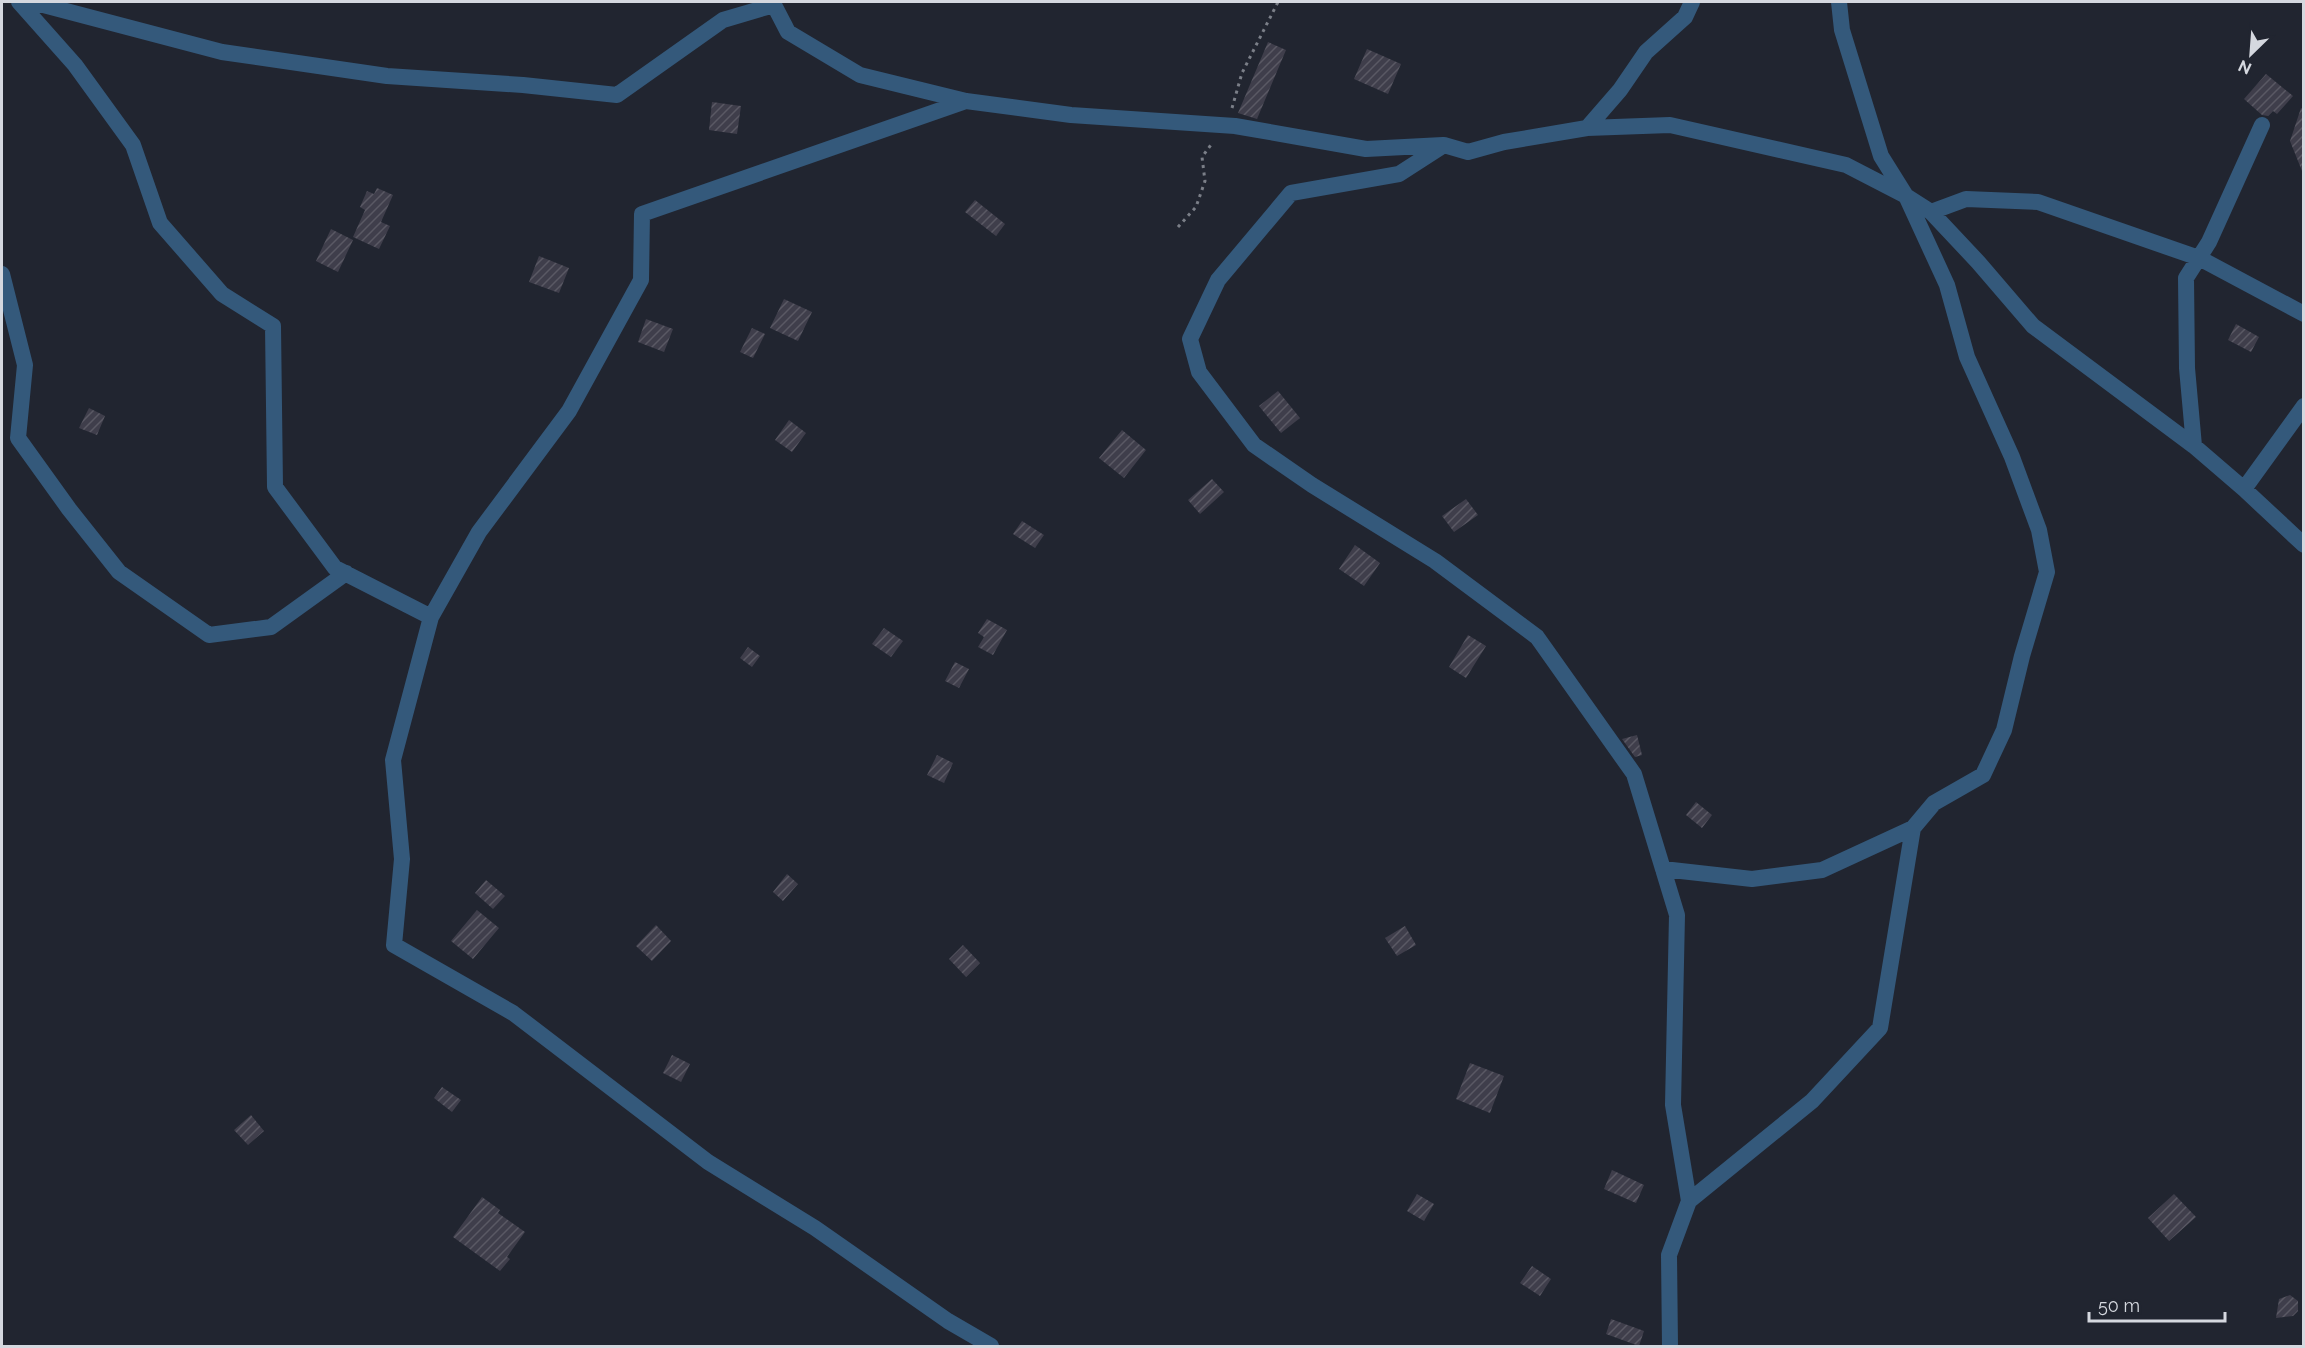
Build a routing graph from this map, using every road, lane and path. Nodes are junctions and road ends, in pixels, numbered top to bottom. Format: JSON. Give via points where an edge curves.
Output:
{"nodes":[{"id":1,"x":19,"y":2,"type":"edge"},
{"id":2,"x":39,"y":2,"type":"edge"},
{"id":3,"x":773,"y":2,"type":"edge"},
{"id":4,"x":1692,"y":2,"type":"edge"},
{"id":5,"x":1839,"y":2,"type":"edge"},
{"id":6,"x":788,"y":32,"type":"junction"},
{"id":7,"x":966,"y":101,"type":"junction"},
{"id":8,"x":2262,"y":125,"type":"dead end"},
{"id":9,"x":1587,"y":128,"type":"junction"},
{"id":10,"x":1444,"y":145,"type":"junction"},
{"id":11,"x":1905,"y":196,"type":"junction"},
{"id":12,"x":1931,"y":212,"type":"junction"},
{"id":13,"x":2199,"y":258,"type":"junction"},
{"id":14,"x":2,"y":274,"type":"edge"},
{"id":15,"x":2304,"y":314,"type":"edge"},
{"id":16,"x":2304,"y":406,"type":"edge"},
{"id":17,"x":2194,"y":446,"type":"junction"},
{"id":18,"x":2244,"y":489,"type":"junction"},
{"id":19,"x":2304,"y":545,"type":"edge"},
{"id":20,"x":346,"y":573,"type":"junction"},
{"id":21,"x":431,"y":617,"type":"junction"},
{"id":22,"x":1912,"y":828,"type":"junction"},
{"id":23,"x":1663,"y":869,"type":"junction"},
{"id":24,"x":1689,"y":1201,"type":"junction"},
{"id":25,"x":991,"y":1347,"type":"edge"},
{"id":26,"x":1670,"y":1347,"type":"edge"}],
"edges":[{"from":1,"to":20,"type":"street","via":[[75,65],[133,145],[160,223],[222,294],[273,326],[275,487],[335,568]]},
{"from":2,"to":6,"type":"street","via":[[222,52],[387,76],[617,95],[723,20],[774,5]]},
{"from":3,"to":6,"type":"street"},
{"from":4,"to":9,"type":"street","via":[[1685,17],[1646,52]]},
{"from":5,"to":11,"type":"street","via":[[1842,30],[1881,156]]},
{"from":6,"to":7,"type":"street","via":[[860,75]]},
{"from":7,"to":10,"type":"street","via":[[1071,115],[1235,126],[1366,149]]},
{"from":7,"to":21,"type":"street","via":[[642,214],[641,280],[569,411],[478,532]]},
{"from":8,"to":13,"type":"street"},
{"from":9,"to":10,"type":"street","via":[[1468,152]]},
{"from":9,"to":11,"type":"street","via":[[1671,124],[1846,165]]},
{"from":10,"to":23,"type":"street","via":[[1399,174],[1291,193],[1218,280],[1190,339],[1199,372],[1254,445],[1435,561],[1537,637],[1634,774]]},
{"from":11,"to":12,"type":"street"},
{"from":11,"to":22,"type":"street","via":[[1947,285],[1967,357],[2012,457],[2039,530],[2047,572],[2004,730],[1983,775],[1934,803]]},
{"from":12,"to":13,"type":"street","via":[[1966,199],[2038,202]]},
{"from":12,"to":17,"type":"street","via":[[2033,326]]},
{"from":13,"to":15,"type":"street"},
{"from":13,"to":17,"type":"street","via":[[2186,278],[2187,368]]},
{"from":14,"to":20,"type":"street","via":[[25,365],[18,438],[119,572],[209,635],[271,627]]},
{"from":16,"to":18,"type":"street"},
{"from":17,"to":18,"type":"street"},
{"from":18,"to":19,"type":"street"},
{"from":20,"to":21,"type":"street"},
{"from":21,"to":25,"type":"street","via":[[393,760],[402,859],[394,945],[513,1013],[708,1162],[815,1228]]},
{"from":22,"to":23,"type":"street","via":[[1822,870],[1752,879]]},
{"from":22,"to":24,"type":"street","via":[[1880,1028],[1812,1101]]},
{"from":23,"to":24,"type":"street","via":[[1677,915],[1673,1105]]},
{"from":24,"to":26,"type":"street","via":[[1669,1255]]}]}
